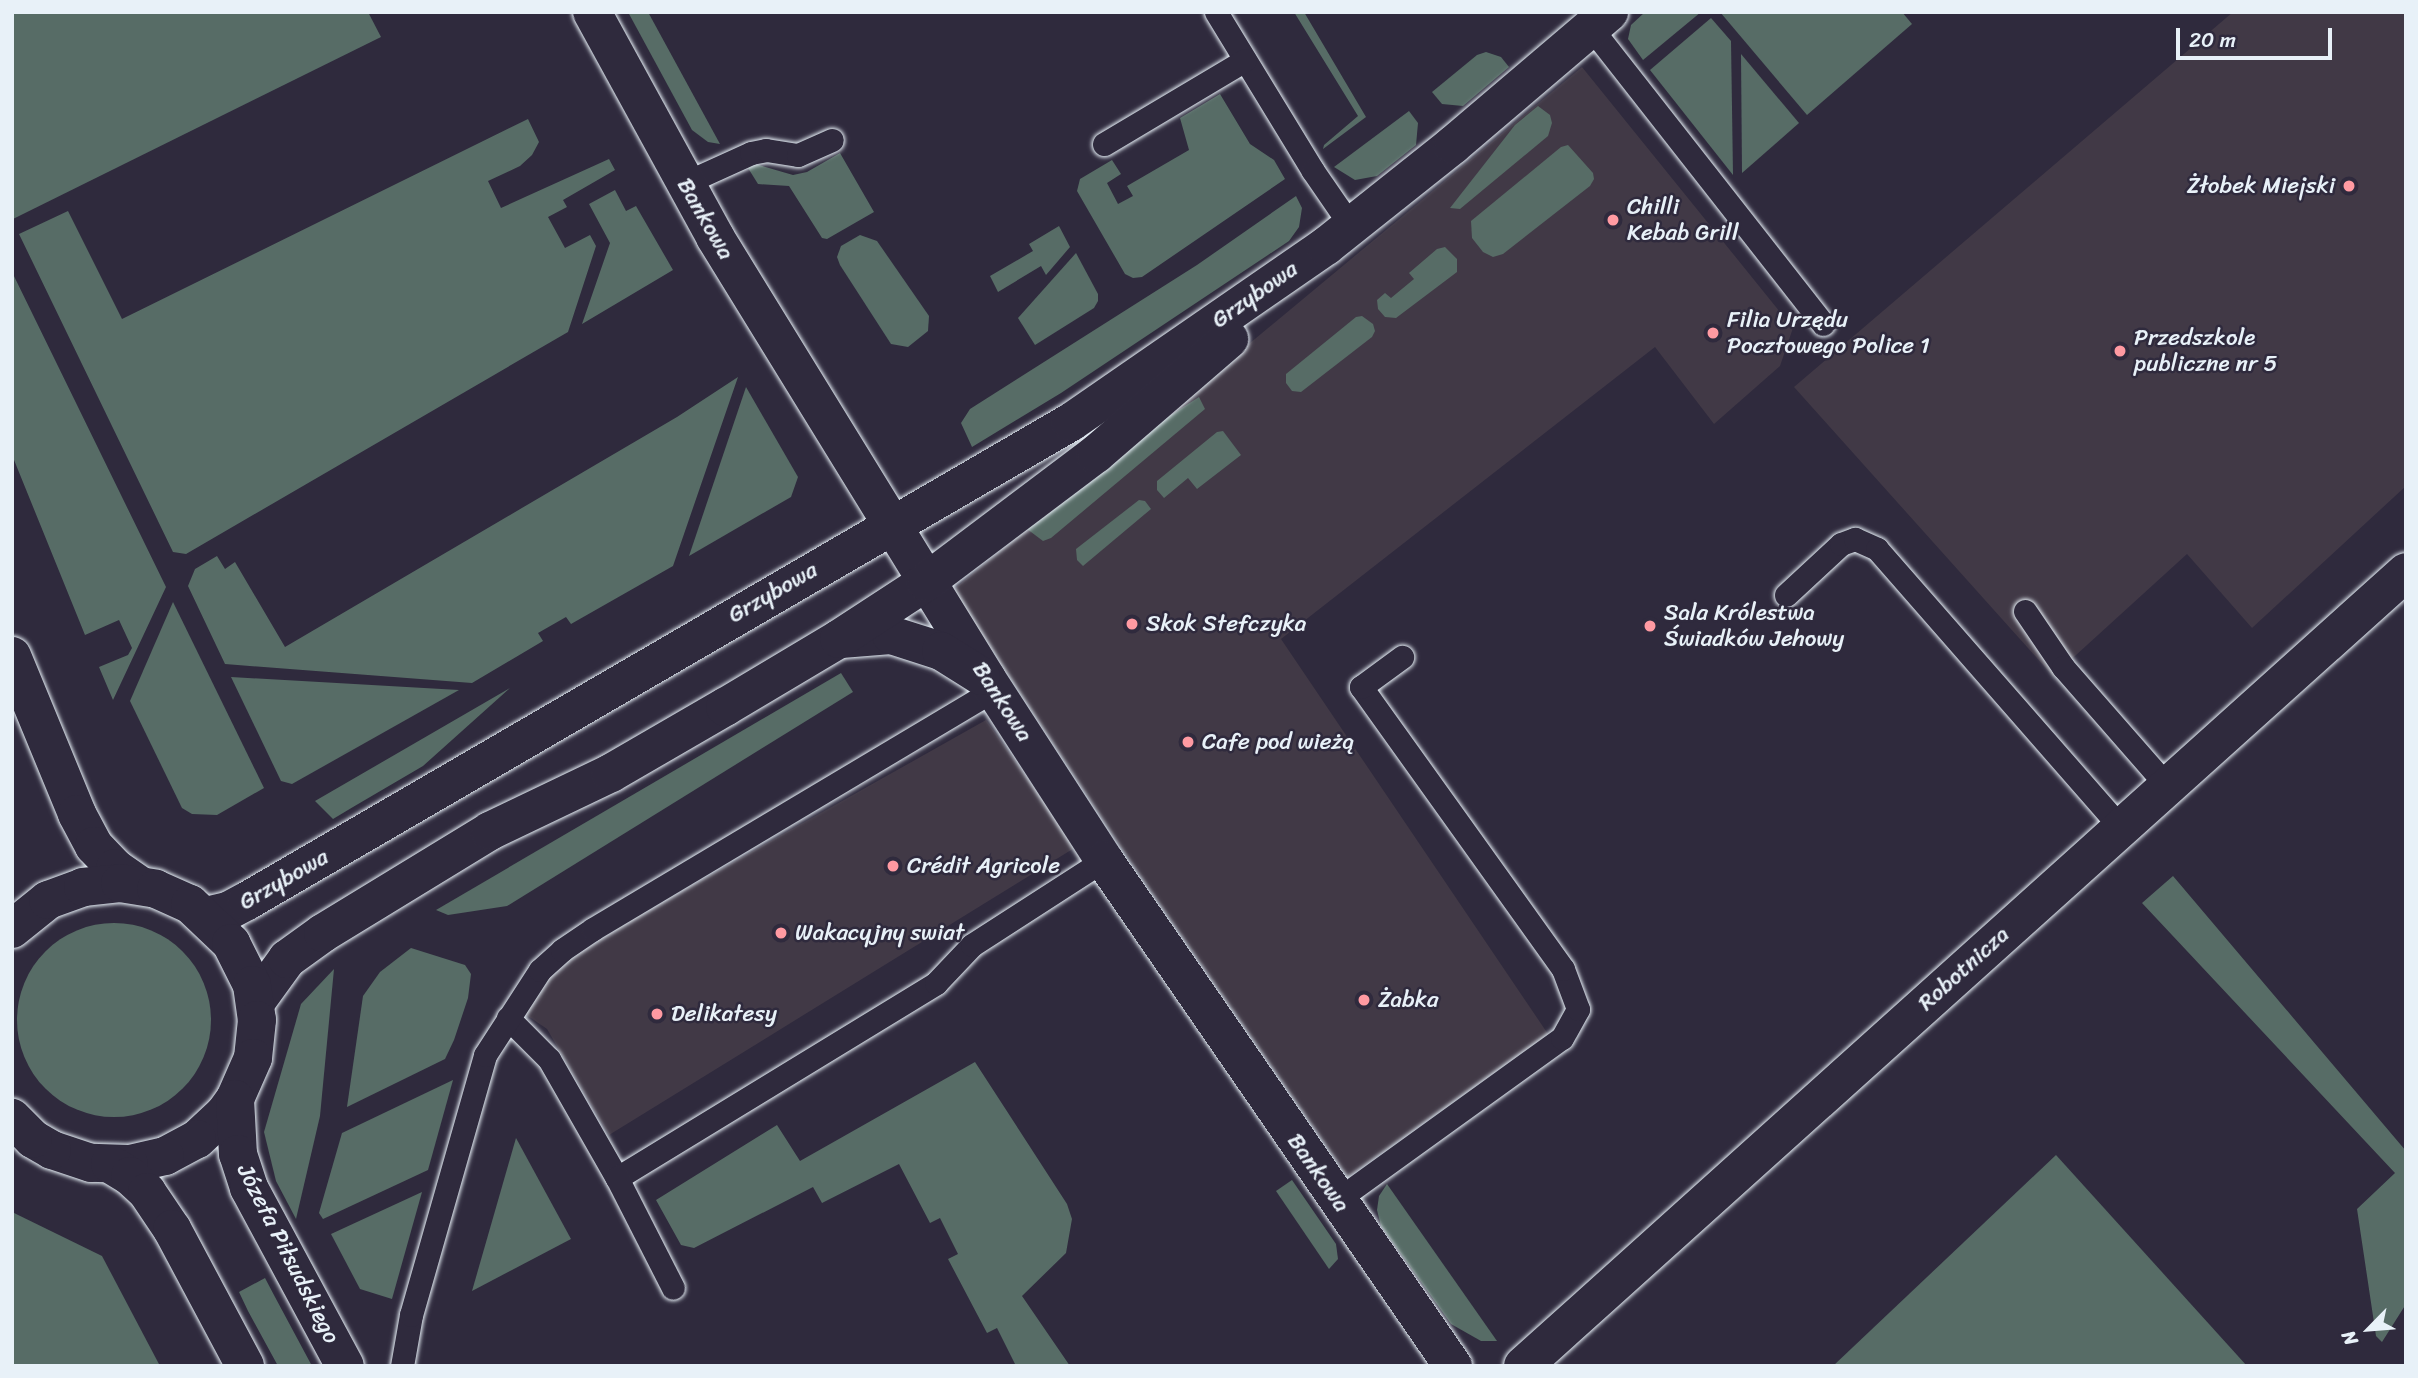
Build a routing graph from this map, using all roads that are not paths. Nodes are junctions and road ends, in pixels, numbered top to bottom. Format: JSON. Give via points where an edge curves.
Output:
{"nodes":[{"id":1,"x":592,"y":12,"type":"edge"},
{"id":2,"x":1216,"y":12,"type":"edge"},
{"id":3,"x":1600,"y":20,"type":"edge"},
{"id":4,"x":1245,"y":60,"type":"junction"},
{"id":5,"x":832,"y":140,"type":"dead end"},
{"id":6,"x":1104,"y":144,"type":"dead end"},
{"id":7,"x":685,"y":183,"type":"junction"},
{"id":8,"x":1339,"y":236,"type":"junction"},
{"id":9,"x":1823,"y":324,"type":"dead end"},
{"id":10,"x":891,"y":525,"type":"junction"},
{"id":11,"x":2406,"y":572,"type":"edge"},
{"id":12,"x":926,"y":582,"type":"junction"},
{"id":13,"x":1786,"y":595,"type":"dead end"},
{"id":14,"x":2025,"y":611,"type":"dead end"},
{"id":15,"x":839,"y":639,"type":"junction"},
{"id":16,"x":12,"y":656,"type":"edge"},
{"id":17,"x":1402,"y":657,"type":"dead end"},
{"id":18,"x":990,"y":685,"type":"junction"},
{"id":19,"x":2167,"y":786,"type":"junction"},
{"id":20,"x":2121,"y":828,"type":"junction"},
{"id":21,"x":1104,"y":860,"type":"junction"},
{"id":22,"x":139,"y":885,"type":"junction"},
{"id":23,"x":206,"y":916,"type":"junction"},
{"id":24,"x":12,"y":929,"type":"edge"},
{"id":25,"x":256,"y":1002,"type":"junction"},
{"id":26,"x":508,"y":1018,"type":"junction"},
{"id":27,"x":234,"y":1099,"type":"junction"},
{"id":28,"x":19,"y":1131,"type":"edge"},
{"id":29,"x":110,"y":1164,"type":"junction"},
{"id":30,"x":617,"y":1178,"type":"junction"},
{"id":31,"x":1337,"y":1200,"type":"junction"},
{"id":32,"x":673,"y":1288,"type":"dead end"},
{"id":33,"x":245,"y":1366,"type":"edge"},
{"id":34,"x":345,"y":1366,"type":"edge"},
{"id":35,"x":402,"y":1366,"type":"edge"},
{"id":36,"x":1453,"y":1366,"type":"edge"},
{"id":37,"x":1523,"y":1366,"type":"edge"}],
"edges":[{"from":1,"to":7,"type":"street","name":"Bankowa"},
{"from":2,"to":4,"type":"lane"},
{"from":3,"to":8,"type":"street","name":"Grzybowa"},
{"from":3,"to":9,"type":"lane"},
{"from":4,"to":6,"type":"lane"},
{"from":4,"to":8,"type":"lane"},
{"from":5,"to":7,"type":"lane","via":[[798,155],[766,150],[751,153]]},
{"from":7,"to":10,"type":"street","name":"Bankowa"},
{"from":8,"to":10,"type":"street","name":"Grzybowa","via":[[1071,422]]},
{"from":8,"to":12,"type":"street","name":"Grzybowa","via":[[1096,454]]},
{"from":10,"to":12,"type":"street","name":"Bankowa"},
{"from":10,"to":23,"type":"street","name":"Grzybowa","via":[[247,901]]},
{"from":11,"to":19,"type":"street","name":"Robotnicza"},
{"from":12,"to":15,"type":"street","name":"Grzybowa"},
{"from":12,"to":18,"type":"street","name":"Bankowa"},
{"from":13,"to":20,"type":"lane","via":[[1841,544],[1855,539],[1877,549]]},
{"from":14,"to":19,"type":"lane","via":[[2063,667]]},
{"from":15,"to":18,"type":"street","name":"Grzybowa","via":[[891,635],[941,651]]},
{"from":15,"to":25,"type":"street","name":"Grzybowa","via":[[611,773],[490,831],[323,933],[287,959]]},
{"from":16,"to":22,"type":"street","via":[[94,846]]},
{"from":17,"to":31,"type":"lane","via":[[1361,687],[1563,969],[1578,1009],[1562,1038]]},
{"from":18,"to":21,"type":"street","name":"Bankowa"},
{"from":18,"to":26,"type":"lane","via":[[562,950],[540,970]]},
{"from":19,"to":20,"type":"street","name":"Robotnicza"},
{"from":20,"to":37,"type":"street","name":"Robotnicza"},
{"from":21,"to":30,"type":"lane","via":[[972,945],[936,984]]},
{"from":21,"to":31,"type":"street","name":"Bankowa"},
{"from":22,"to":23,"type":"street","via":[[173,895]]},
{"from":22,"to":24,"type":"street","via":[[102,884],[65,892]]},
{"from":23,"to":25,"type":"street","via":[[244,964]]},
{"from":25,"to":27,"type":"street","via":[[253,1058]]},
{"from":26,"to":30,"type":"lane","via":[[549,1059]]},
{"from":26,"to":35,"type":"lane","via":[[481,1066],[411,1315]]},
{"from":27,"to":29,"type":"street","via":[[211,1128],[181,1148],[147,1161]]},
{"from":27,"to":34,"type":"street","name":"Józefa Piłsudskiego","via":[[237,1154],[249,1188]]},
{"from":28,"to":29,"type":"street","via":[[71,1157]]},
{"from":29,"to":33,"type":"street","via":[[147,1192],[166,1220]]},
{"from":30,"to":32,"type":"lane"},
{"from":31,"to":36,"type":"street","name":"Bankowa"}]}
